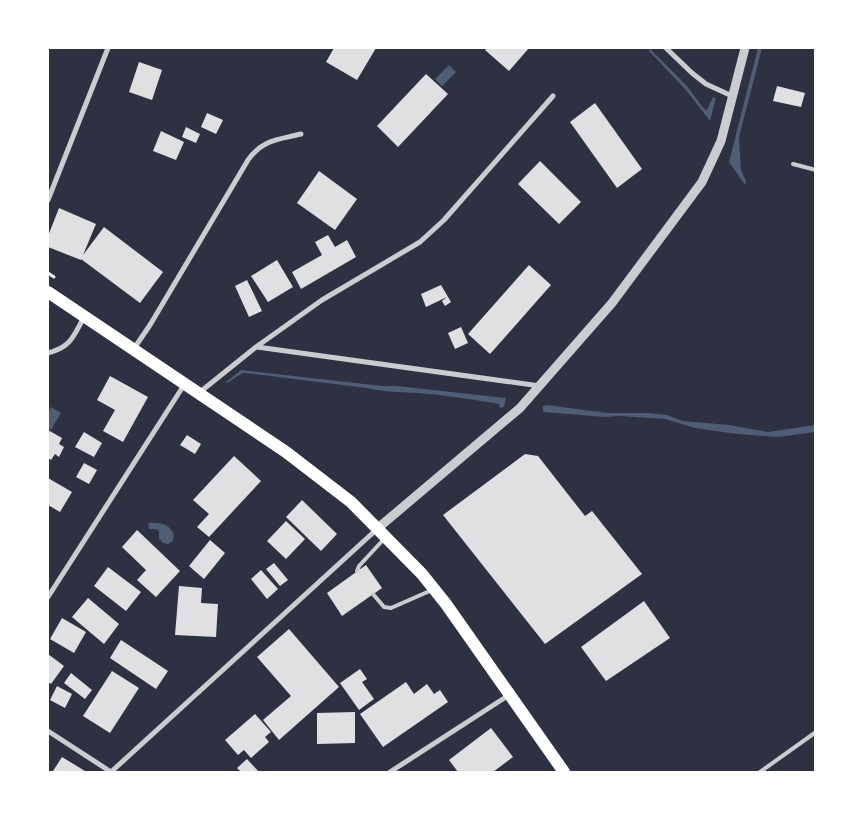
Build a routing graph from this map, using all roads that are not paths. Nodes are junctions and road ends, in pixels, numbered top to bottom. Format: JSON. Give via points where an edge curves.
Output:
{"nodes":[{"id":1,"x":108,"y":48,"type":"edge"},
{"id":2,"x":666,"y":48,"type":"edge"},
{"id":3,"x":744,"y":48,"type":"edge"},
{"id":4,"x":553,"y":96,"type":"dead end"},
{"id":5,"x":732,"y":96,"type":"junction"},
{"id":6,"x":301,"y":134,"type":"dead end"},
{"id":7,"x":793,"y":164,"type":"dead end"},
{"id":8,"x":816,"y":170,"type":"edge"},
{"id":9,"x":48,"y":200,"type":"edge"},
{"id":10,"x":48,"y":292,"type":"edge"},
{"id":11,"x":84,"y":316,"type":"junction"},
{"id":12,"x":256,"y":347,"type":"junction"},
{"id":13,"x":133,"y":350,"type":"junction"},
{"id":14,"x":48,"y":354,"type":"edge"},
{"id":15,"x":185,"y":385,"type":"junction"},
{"id":16,"x":540,"y":386,"type":"junction"},
{"id":17,"x":199,"y":394,"type":"junction"},
{"id":18,"x":382,"y":532,"type":"junction"},
{"id":19,"x":358,"y":571,"type":"dead end"},
{"id":20,"x":434,"y":589,"type":"junction"},
{"id":21,"x":373,"y":594,"type":"dead end"},
{"id":22,"x":48,"y":597,"type":"edge"},
{"id":23,"x":510,"y":694,"type":"junction"},
{"id":24,"x":48,"y":731,"type":"edge"},
{"id":25,"x":816,"y":732,"type":"edge"},
{"id":26,"x":111,"y":772,"type":"edge"},
{"id":27,"x":390,"y":772,"type":"edge"},
{"id":28,"x":564,"y":772,"type":"edge"},
{"id":29,"x":760,"y":772,"type":"edge"}],
"edges":[{"from":1,"to":9,"type":"street"},
{"from":2,"to":5,"type":"street","via":[[699,79]]},
{"from":3,"to":5,"type":"street"},
{"from":4,"to":12,"type":"street","via":[[444,220],[420,242],[322,300]]},
{"from":5,"to":16,"type":"street","via":[[721,141],[702,182],[612,303]]},
{"from":6,"to":13,"type":"street","via":[[256,148]]},
{"from":7,"to":8,"type":"lane"},
{"from":10,"to":11,"type":"main road"},
{"from":11,"to":13,"type":"main road"},
{"from":11,"to":14,"type":"street","via":[[70,343]]},
{"from":12,"to":16,"type":"street"},
{"from":12,"to":17,"type":"street"},
{"from":13,"to":15,"type":"main road"},
{"from":15,"to":17,"type":"main road"},
{"from":15,"to":22,"type":"street"},
{"from":16,"to":18,"type":"street","via":[[520,408]]},
{"from":17,"to":18,"type":"main road","via":[[317,475],[352,502]]},
{"from":18,"to":19,"type":"lane"},
{"from":18,"to":20,"type":"main road"},
{"from":18,"to":26,"type":"street"},
{"from":20,"to":21,"type":"lane","via":[[391,608],[384,608]]},
{"from":20,"to":23,"type":"main road"},
{"from":23,"to":27,"type":"street"},
{"from":23,"to":28,"type":"main road"},
{"from":24,"to":26,"type":"street"},
{"from":25,"to":29,"type":"lane"}]}
